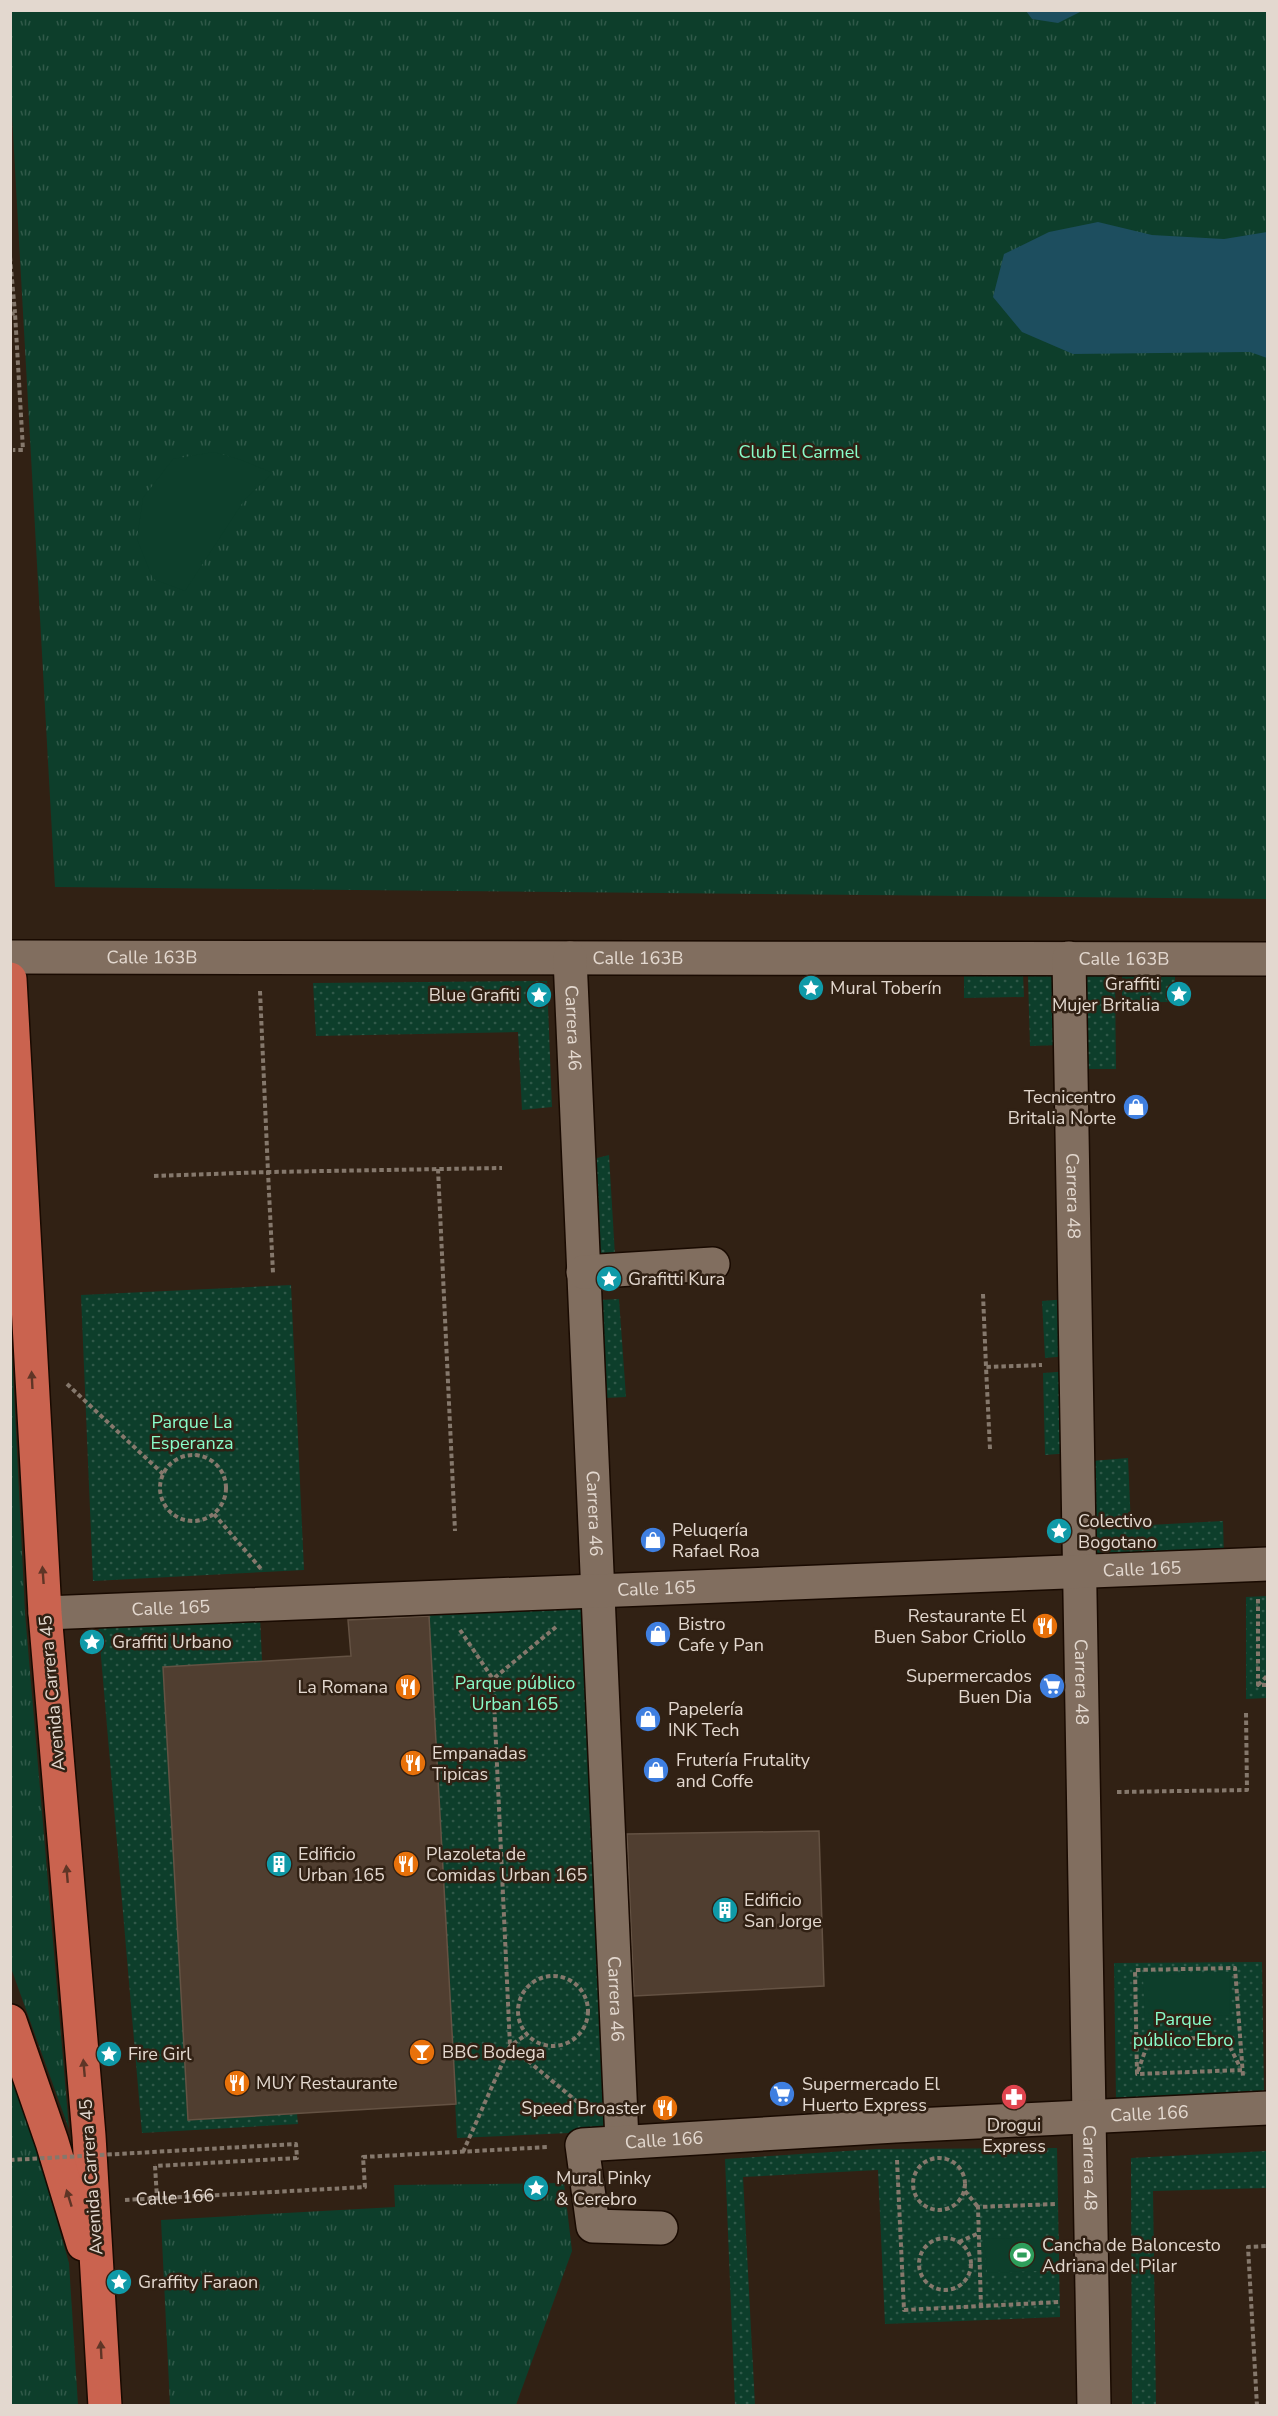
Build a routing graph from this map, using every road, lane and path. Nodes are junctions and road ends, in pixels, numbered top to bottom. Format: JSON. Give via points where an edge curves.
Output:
{"nodes":[{"id":1,"x":11,"y":257,"type":"edge"},
{"id":2,"x":13,"y":313,"type":"edge"},
{"id":3,"x":13,"y":450,"type":"dead end"},
{"id":4,"x":10,"y":957,"type":"edge"},
{"id":5,"x":258,"y":957,"type":"junction"},
{"id":6,"x":570,"y":958,"type":"junction"},
{"id":7,"x":1069,"y":958,"type":"junction"},
{"id":8,"x":1268,"y":958,"type":"edge"},
{"id":9,"x":10,"y":979,"type":"edge"},
{"id":10,"x":502,"y":1168,"type":"dead end"},
{"id":11,"x":438,"y":1169,"type":"junction"},
{"id":12,"x":268,"y":1172,"type":"junction"},
{"id":13,"x":154,"y":1176,"type":"dead end"},
{"id":14,"x":713,"y":1264,"type":"dead end"},
{"id":15,"x":273,"y":1272,"type":"dead end"},
{"id":16,"x":583,"y":1272,"type":"junction"},
{"id":17,"x":983,"y":1294,"type":"dead end"},
{"id":18,"x":1076,"y":1363,"type":"junction"},
{"id":19,"x":986,"y":1367,"type":"junction"},
{"id":20,"x":66,"y":1383,"type":"dead end"},
{"id":21,"x":990,"y":1449,"type":"dead end"},
{"id":22,"x":163,"y":1474,"type":"junction"},
{"id":23,"x":214,"y":1514,"type":"junction"},
{"id":24,"x":455,"y":1531,"type":"dead end"},
{"id":25,"x":1268,"y":1564,"type":"edge"},
{"id":26,"x":1079,"y":1572,"type":"junction"},
{"id":27,"x":598,"y":1591,"type":"junction"},
{"id":28,"x":438,"y":1598,"type":"junction"},
{"id":29,"x":1258,"y":1598,"type":"dead end"},
{"id":30,"x":291,"y":1603,"type":"junction"},
{"id":31,"x":45,"y":1613,"type":"junction"},
{"id":32,"x":557,"y":1626,"type":"dead end"},
{"id":33,"x":1268,"y":1675,"type":"edge"},
{"id":34,"x":493,"y":1679,"type":"junction"},
{"id":35,"x":1258,"y":1685,"type":"junction"},
{"id":36,"x":1268,"y":1685,"type":"edge"},
{"id":37,"x":1246,"y":1712,"type":"dead end"},
{"id":38,"x":1084,"y":1792,"type":"junction"},
{"id":39,"x":10,"y":2021,"type":"edge"},
{"id":40,"x":526,"y":2034,"type":"junction"},
{"id":41,"x":510,"y":2046,"type":"junction"},
{"id":42,"x":1242,"y":2070,"type":"junction"},
{"id":43,"x":1137,"y":2074,"type":"junction"},
{"id":44,"x":1268,"y":2108,"type":"edge"},
{"id":45,"x":1089,"y":2115,"type":"junction"},
{"id":46,"x":622,"y":2141,"type":"junction"},
{"id":47,"x":582,"y":2145,"type":"junction"},
{"id":48,"x":896,"y":2151,"type":"dead end"},
{"id":49,"x":463,"y":2152,"type":"junction"},
{"id":50,"x":10,"y":2160,"type":"edge"},
{"id":51,"x":964,"y":2191,"type":"junction"},
{"id":52,"x":157,"y":2198,"type":"junction"},
{"id":53,"x":93,"y":2202,"type":"junction"},
{"id":54,"x":1068,"y":2203,"type":"dead end"},
{"id":55,"x":978,"y":2207,"type":"junction"},
{"id":56,"x":661,"y":2228,"type":"dead end"},
{"id":57,"x":979,"y":2233,"type":"junction"},
{"id":58,"x":959,"y":2242,"type":"junction"},
{"id":59,"x":1268,"y":2246,"type":"edge"},
{"id":60,"x":98,"y":2294,"type":"junction"},
{"id":61,"x":1062,"y":2301,"type":"dead end"},
{"id":62,"x":981,"y":2307,"type":"junction"},
{"id":63,"x":105,"y":2406,"type":"edge"},
{"id":64,"x":1094,"y":2406,"type":"edge"},
{"id":65,"x":1257,"y":2406,"type":"edge"}],
"edges":[{"from":1,"to":2,"type":"path"},
{"from":2,"to":3,"type":"path","via":[[24,450]]},
{"from":4,"to":5,"type":"street","name":"Calle 163B"},
{"from":5,"to":6,"type":"street","name":"Calle 163B"},
{"from":5,"to":12,"type":"path"},
{"from":6,"to":7,"type":"street","name":"Calle 163B"},
{"from":6,"to":16,"type":"street","name":"Carrera 46"},
{"from":7,"to":8,"type":"street","name":"Calle 163B"},
{"from":7,"to":18,"type":"street","name":"Carrera 48"},
{"from":31,"to":9,"type":"highway","name":"Avenida Carrera 45","one_way":true},
{"from":10,"to":11,"type":"path"},
{"from":11,"to":12,"type":"path"},
{"from":11,"to":24,"type":"path"},
{"from":12,"to":13,"type":"path"},
{"from":12,"to":15,"type":"path"},
{"from":14,"to":16,"type":"street"},
{"from":16,"to":27,"type":"street","name":"Carrera 46"},
{"from":17,"to":19,"type":"path"},
{"from":18,"to":19,"type":"path"},
{"from":18,"to":26,"type":"street","name":"Carrera 48"},
{"from":19,"to":21,"type":"path"},
{"from":20,"to":22,"type":"path"},
{"from":22,"to":23,"type":"path","via":[[163,1503],[172,1514],[185,1520],[200,1520]]},
{"from":22,"to":23,"type":"path","via":[[172,1462],[185,1456],[200,1455],[214,1461],[223,1473],[226,1488],[223,1502]]},
{"from":23,"to":30,"type":"path"},
{"from":25,"to":26,"type":"street","name":"Calle 165"},
{"from":26,"to":27,"type":"street","name":"Calle 165"},
{"from":26,"to":38,"type":"street","name":"Carrera 48"},
{"from":27,"to":28,"type":"street","name":"Calle 165"},
{"from":27,"to":46,"type":"street","name":"Carrera 46"},
{"from":28,"to":30,"type":"street","name":"Calle 165"},
{"from":28,"to":34,"type":"path"},
{"from":29,"to":35,"type":"path"},
{"from":30,"to":31,"type":"street","name":"Calle 165"},
{"from":53,"to":31,"type":"highway","name":"Avenida Carrera 45","one_way":true},
{"from":32,"to":34,"type":"path"},
{"from":33,"to":35,"type":"path"},
{"from":34,"to":41,"type":"path"},
{"from":35,"to":36,"type":"path"},
{"from":37,"to":38,"type":"path","via":[[1247,1790]]},
{"from":38,"to":45,"type":"street","name":"Carrera 48"},
{"from":60,"to":39,"type":"highway","one_way":true},
{"from":40,"to":40,"type":"path","via":[[535,2041],[556,2046],[576,2038],[587,2019],[588,2008],[579,1988],[570,1981],[549,1977],[530,1985],[518,2004],[520,2025]]},
{"from":40,"to":41,"type":"path"},
{"from":41,"to":46,"type":"path"},
{"from":41,"to":49,"type":"path"},
{"from":42,"to":43,"type":"path"},
{"from":42,"to":43,"type":"path","via":[[1225,2037],[1149,2040]]},
{"from":42,"to":43,"type":"path","via":[[1235,1968],[1135,1970]]},
{"from":44,"to":45,"type":"street","name":"Calle 166"},
{"from":45,"to":46,"type":"street","name":"Calle 166"},
{"from":45,"to":64,"type":"street","name":"Carrera 48"},
{"from":46,"to":47,"type":"street","name":"Calle 166"},
{"from":47,"to":49,"type":"path","name":"Calle 166"},
{"from":47,"to":56,"type":"street","via":[[593,2226]]},
{"from":48,"to":62,"type":"path","via":[[904,2310]]},
{"from":49,"to":52,"type":"path","name":"Calle 166","via":[[363,2157],[365,2187]]},
{"from":50,"to":52,"type":"path","bridge":true,"via":[[296,2144],[297,2158],[155,2166]]},
{"from":51,"to":51,"type":"path","via":[[959,2167],[944,2158],[927,2161],[915,2173],[917,2198],[930,2208],[947,2209],[955,2205]]},
{"from":51,"to":55,"type":"path"},
{"from":52,"to":53,"type":"path","name":"Calle 166"},
{"from":53,"to":60,"type":"highway","name":"Avenida Carrera 45"},
{"from":54,"to":55,"type":"path"},
{"from":55,"to":57,"type":"path"},
{"from":57,"to":58,"type":"path"},
{"from":57,"to":62,"type":"path"},
{"from":58,"to":58,"type":"path","via":[[934,2240],[922,2252],[919,2269],[934,2288],[959,2286],[970,2272],[969,2256]]},
{"from":59,"to":65,"type":"path","via":[[1248,2247]]},
{"from":63,"to":60,"type":"highway","name":"Avenida Carrera 45","one_way":true},
{"from":61,"to":62,"type":"path"}]}
